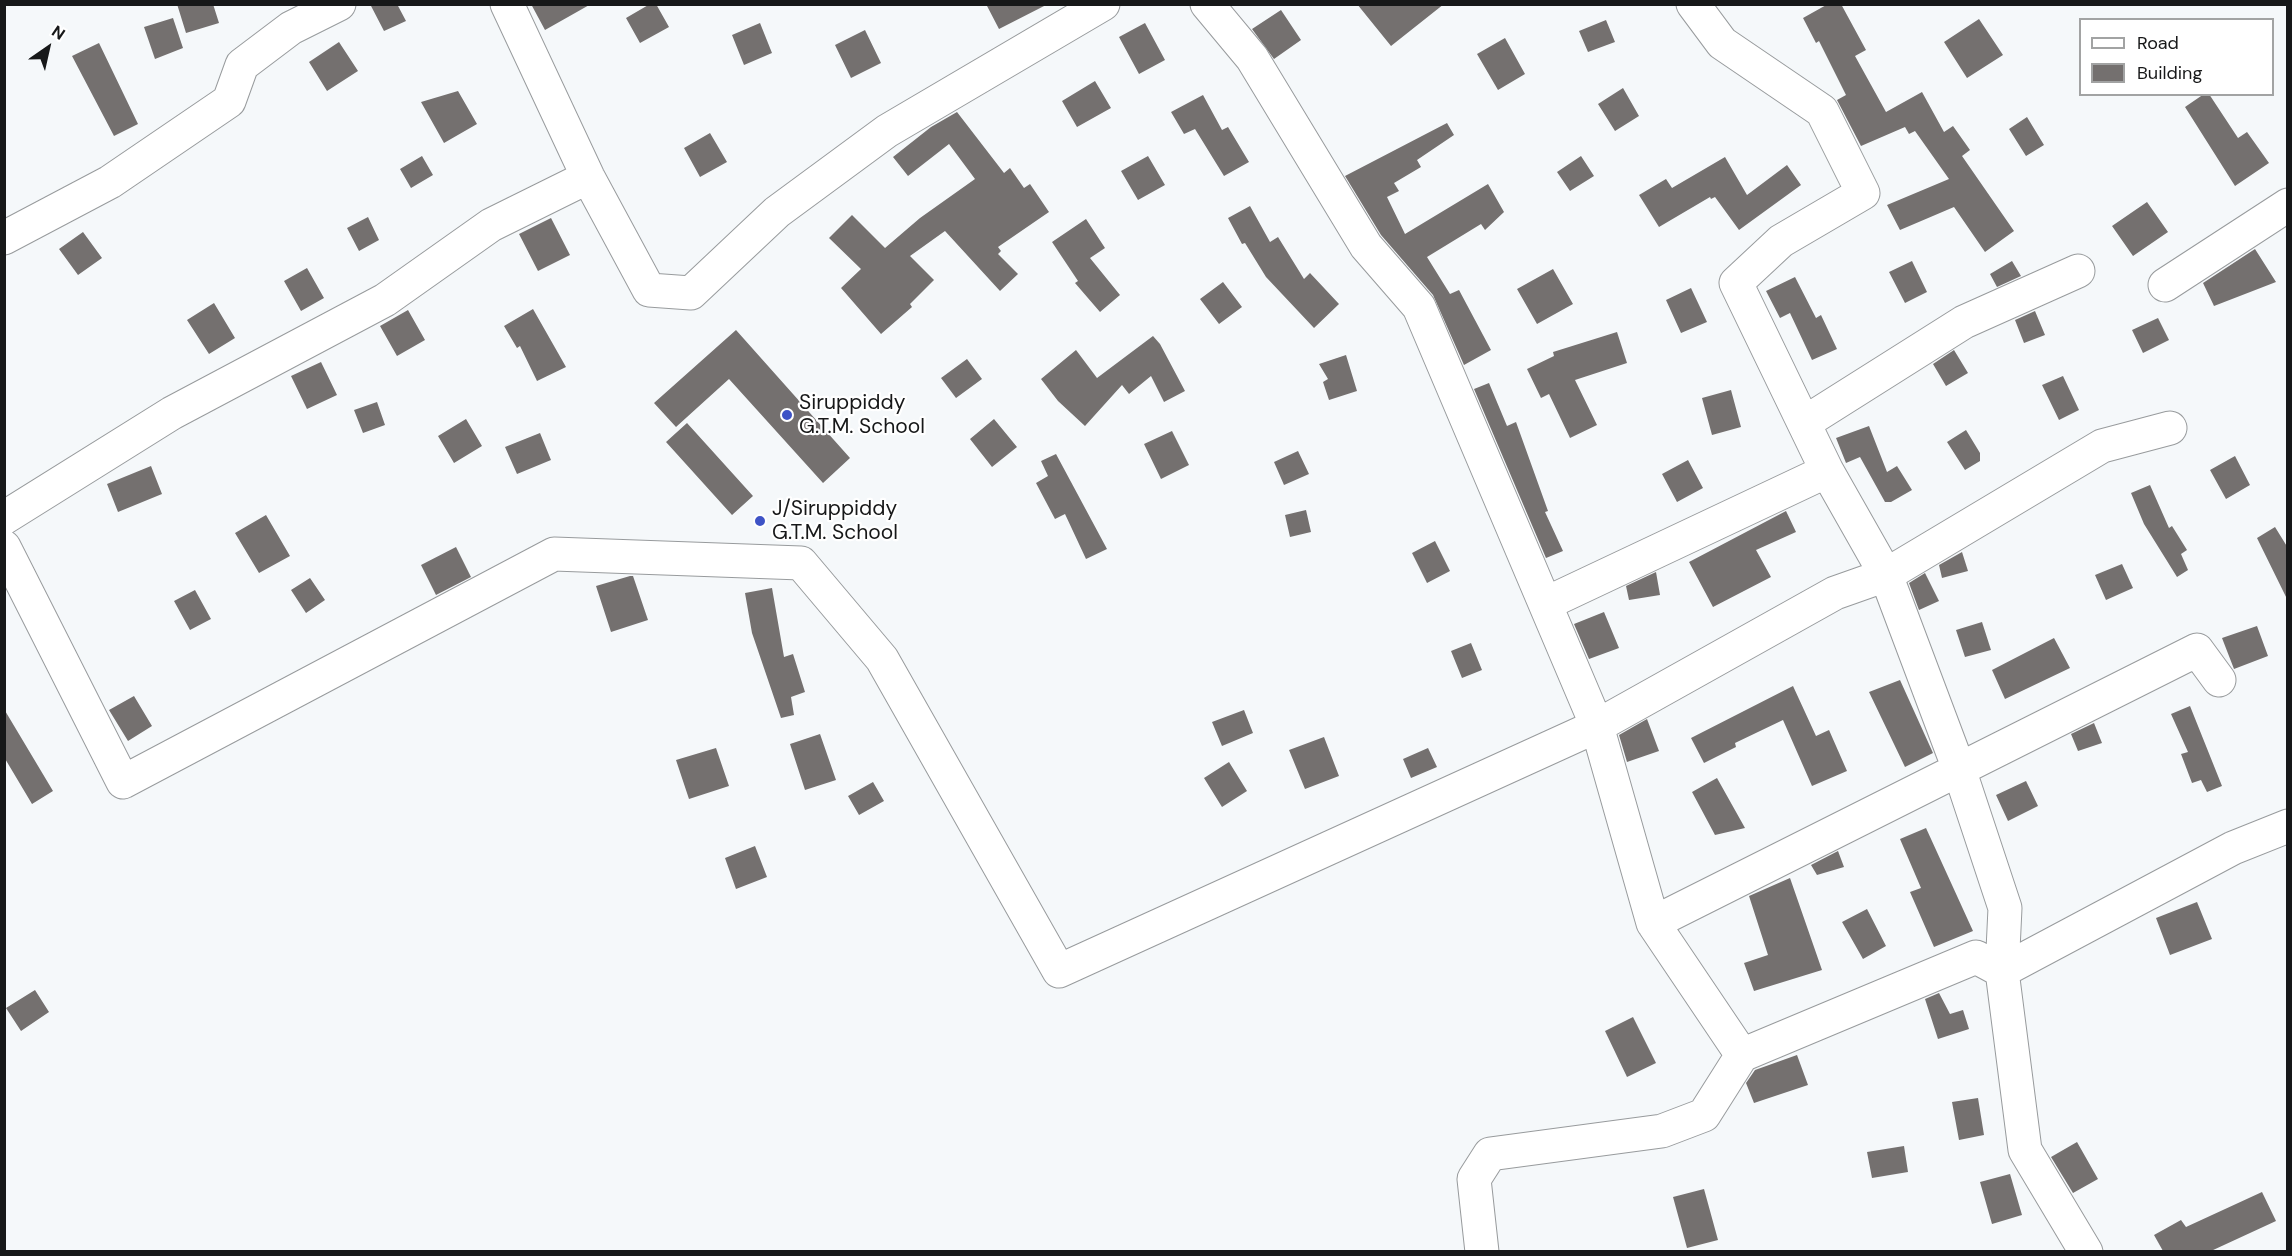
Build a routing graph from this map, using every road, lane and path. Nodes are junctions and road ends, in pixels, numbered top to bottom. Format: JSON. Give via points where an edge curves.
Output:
{"nodes":[{"id":1,"x":339,"y":4,"type":"edge"},
{"id":2,"x":507,"y":4,"type":"edge"},
{"id":3,"x":1103,"y":4,"type":"edge"},
{"id":4,"x":1208,"y":4,"type":"edge"},
{"id":5,"x":1693,"y":4,"type":"edge"},
{"id":6,"x":588,"y":177,"type":"junction"},
{"id":7,"x":2288,"y":205,"type":"edge"},
{"id":8,"x":4,"y":238,"type":"edge"},
{"id":9,"x":2078,"y":271,"type":"dead end"},
{"id":10,"x":2165,"y":285,"type":"dead end"},
{"id":11,"x":1804,"y":423,"type":"junction"},
{"id":12,"x":2170,"y":428,"type":"dead end"},
{"id":13,"x":1827,"y":471,"type":"junction"},
{"id":14,"x":4,"y":518,"type":"edge"},
{"id":15,"x":4,"y":547,"type":"edge"},
{"id":16,"x":1886,"y":575,"type":"junction"},
{"id":17,"x":1547,"y":603,"type":"junction"},
{"id":18,"x":2218,"y":680,"type":"dead end"},
{"id":19,"x":1597,"y":726,"type":"junction"},
{"id":20,"x":1959,"y":769,"type":"junction"},
{"id":21,"x":2288,"y":826,"type":"edge"},
{"id":22,"x":1653,"y":923,"type":"junction"},
{"id":23,"x":2002,"y":971,"type":"junction"},
{"id":24,"x":1742,"y":1056,"type":"junction"},
{"id":25,"x":1482,"y":1251,"type":"edge"},
{"id":26,"x":2086,"y":1251,"type":"edge"}],
"edges":[{"from":1,"to":8,"type":"street","via":[[291,28],[242,65],[229,101],[110,182]]},
{"from":2,"to":6,"type":"street"},
{"from":3,"to":6,"type":"street","via":[[887,131],[777,212],[691,293],[649,290]]},
{"from":4,"to":17,"type":"street","via":[[1252,58],[1366,246],[1419,307]]},
{"from":5,"to":11,"type":"street","via":[[1722,43],[1822,111],[1863,193],[1781,241],[1736,283]]},
{"from":6,"to":14,"type":"street","via":[[491,225],[385,300],[172,412]]},
{"from":7,"to":10,"type":"street"},
{"from":9,"to":11,"type":"street","via":[[1964,322]]},
{"from":11,"to":13,"type":"street"},
{"from":12,"to":16,"type":"street","via":[[2102,446]]},
{"from":13,"to":16,"type":"street"},
{"from":13,"to":17,"type":"street"},
{"from":15,"to":19,"type":"street","via":[[123,782],[554,554],[801,563],[882,659],[1059,971]]},
{"from":16,"to":19,"type":"street","via":[[1835,593]]},
{"from":16,"to":20,"type":"street"},
{"from":17,"to":19,"type":"street"},
{"from":18,"to":20,"type":"street","via":[[2197,650]]},
{"from":19,"to":22,"type":"street"},
{"from":20,"to":22,"type":"street"},
{"from":20,"to":23,"type":"street","via":[[2005,908]]},
{"from":21,"to":23,"type":"street","via":[[2233,848]]},
{"from":22,"to":24,"type":"street"},
{"from":23,"to":24,"type":"street","via":[[1976,957]]},
{"from":23,"to":26,"type":"street","via":[[2025,1150]]},
{"from":24,"to":25,"type":"street","via":[[1704,1115],[1662,1131],[1490,1154],[1474,1179]]}]}
